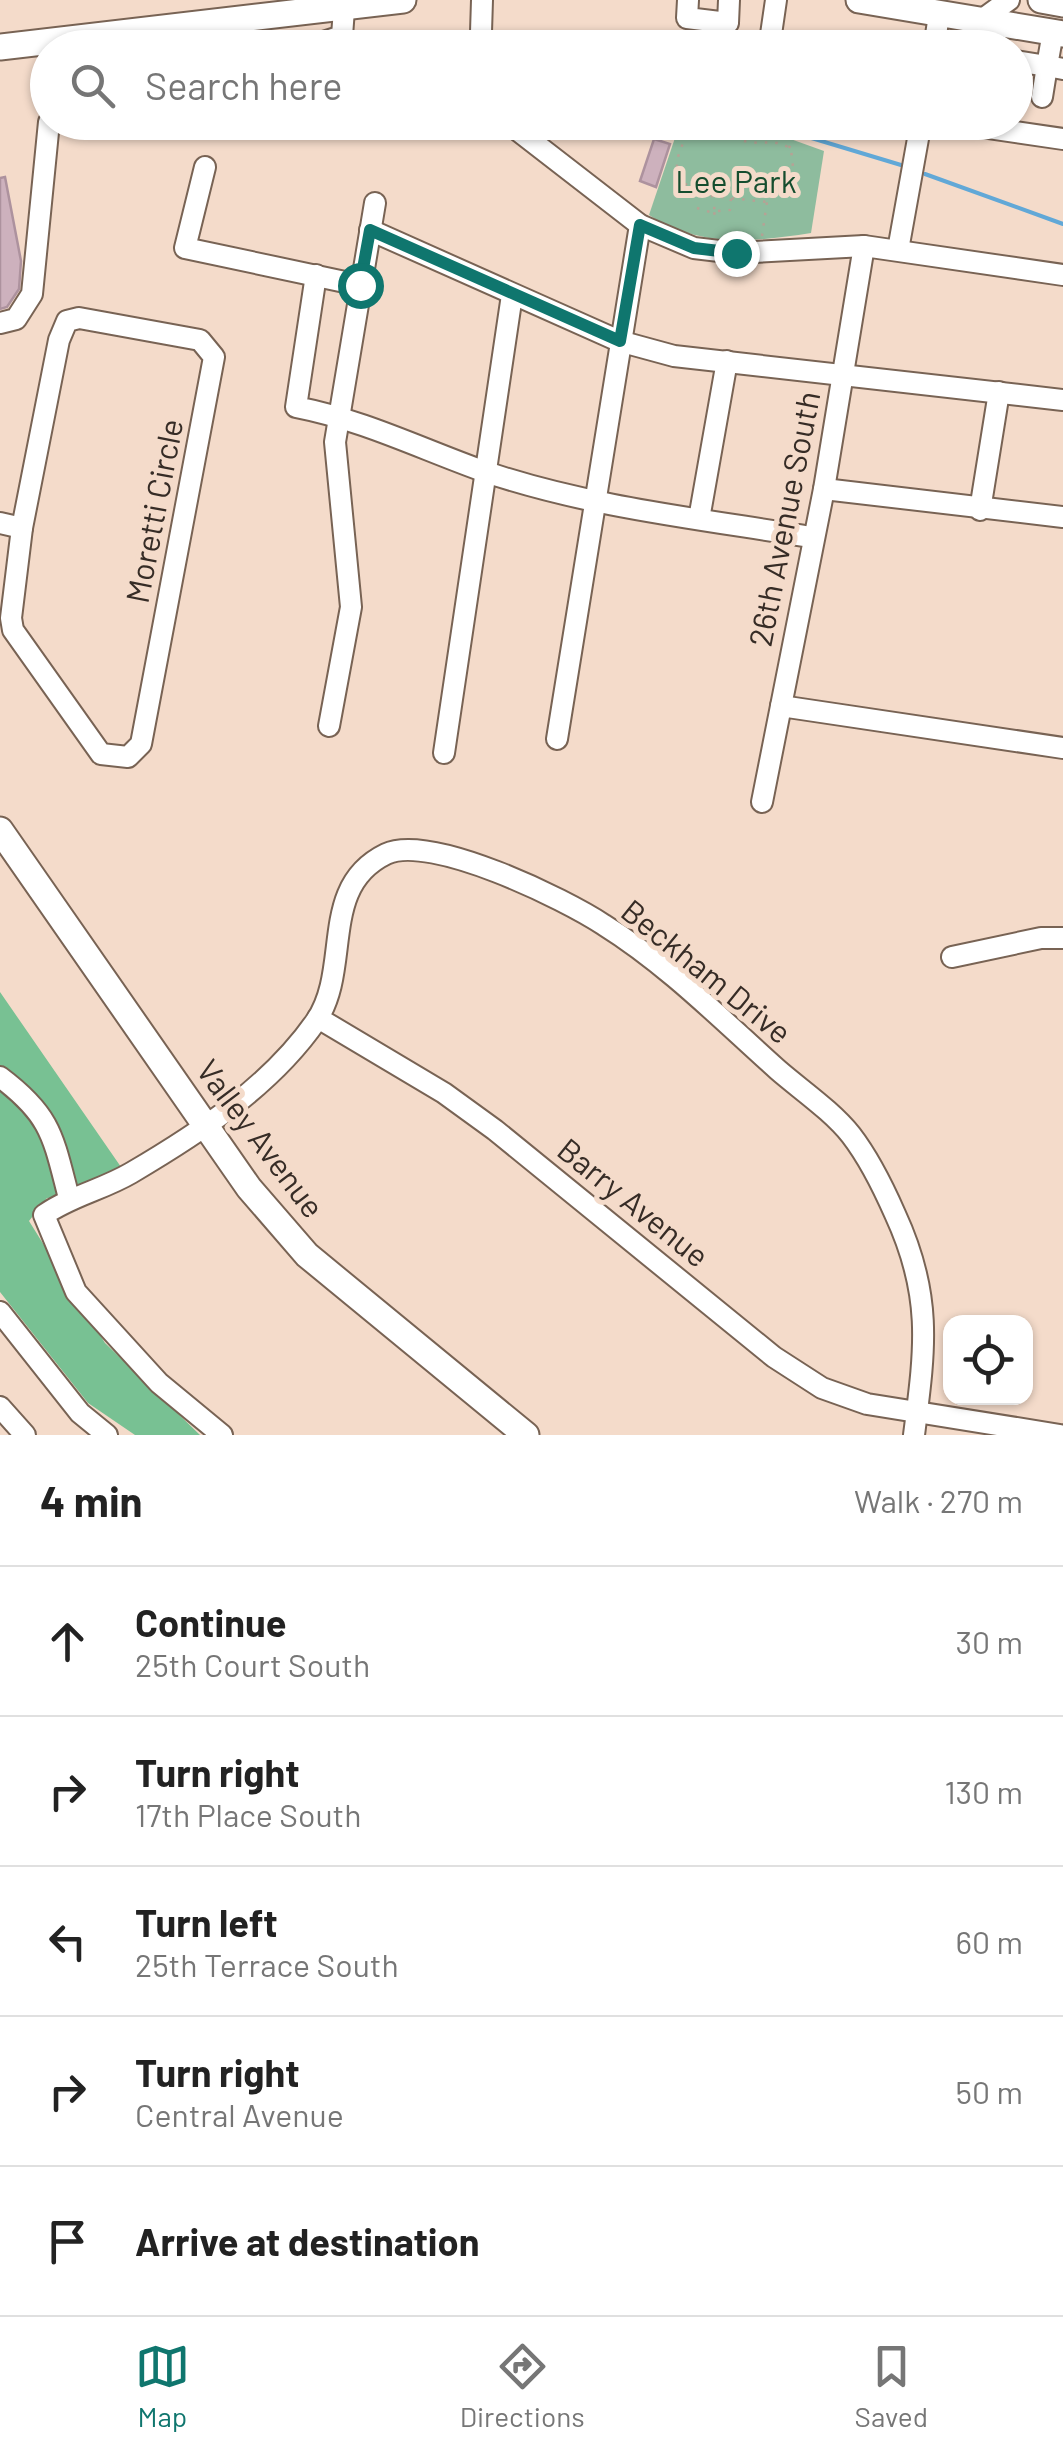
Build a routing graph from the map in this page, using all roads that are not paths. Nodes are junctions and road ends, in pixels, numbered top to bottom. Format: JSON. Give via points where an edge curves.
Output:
{"nodes":[{"id":1,"x":403,"y":0,"type":"edge"},
{"id":2,"x":482,"y":0,"type":"edge"},
{"id":3,"x":688,"y":0,"type":"edge"},
{"id":4,"x":730,"y":0,"type":"edge"},
{"id":5,"x":776,"y":0,"type":"edge"},
{"id":6,"x":859,"y":0,"type":"edge"},
{"id":7,"x":1008,"y":0,"type":"edge"},
{"id":8,"x":1041,"y":0,"type":"edge"},
{"id":9,"x":1063,"y":4,"type":"edge"},
{"id":10,"x":344,"y":8,"type":"junction"},
{"id":11,"x":939,"y":15,"type":"junction"},
{"id":12,"x":980,"y":21,"type":"junction"},
{"id":13,"x":208,"y":30,"type":"edge"},
{"id":14,"x":342,"y":30,"type":"edge"},
{"id":15,"x":481,"y":30,"type":"edge"},
{"id":16,"x":772,"y":30,"type":"edge"},
{"id":17,"x":937,"y":30,"type":"edge"},
{"id":18,"x":1058,"y":33,"type":"edge"},
{"id":19,"x":30,"y":46,"type":"edge"},
{"id":20,"x":5,"y":47,"type":"edge"},
{"id":21,"x":1055,"y":68,"type":"edge"},
{"id":22,"x":1042,"y":96,"type":"dead end"},
{"id":23,"x":1033,"y":135,"type":"edge"},
{"id":24,"x":1063,"y":139,"type":"edge"},
{"id":25,"x":47,"y":140,"type":"edge"},
{"id":26,"x":530,"y":140,"type":"edge"},
{"id":27,"x":915,"y":140,"type":"edge"},
{"id":28,"x":205,"y":168,"type":"dead end"},
{"id":29,"x":375,"y":203,"type":"dead end"},
{"id":30,"x":640,"y":225,"type":"junction"},
{"id":31,"x":370,"y":230,"type":"junction"},
{"id":32,"x":864,"y":246,"type":"junction"},
{"id":33,"x":898,"y":250,"type":"junction"},
{"id":34,"x":1063,"y":275,"type":"edge"},
{"id":35,"x":316,"y":276,"type":"junction"},
{"id":36,"x":360,"y":285,"type":"junction"},
{"id":37,"x":512,"y":295,"type":"junction"},
{"id":38,"x":0,"y":323,"type":"edge"},
{"id":39,"x":620,"y":341,"type":"junction"},
{"id":40,"x":728,"y":361,"type":"junction"},
{"id":41,"x":844,"y":372,"type":"junction"},
{"id":42,"x":998,"y":392,"type":"junction"},
{"id":43,"x":1063,"y":400,"type":"edge"},
{"id":44,"x":338,"y":415,"type":"junction"},
{"id":45,"x":483,"y":471,"type":"junction"},
{"id":46,"x":824,"y":489,"type":"junction"},
{"id":47,"x":593,"y":502,"type":"junction"},
{"id":48,"x":980,"y":510,"type":"junction"},
{"id":49,"x":1063,"y":517,"type":"edge"},
{"id":50,"x":700,"y":519,"type":"junction"},
{"id":51,"x":0,"y":523,"type":"edge"},
{"id":52,"x":22,"y":528,"type":"junction"},
{"id":53,"x":811,"y":537,"type":"junction"},
{"id":54,"x":781,"y":706,"type":"junction"},
{"id":55,"x":329,"y":726,"type":"dead end"},
{"id":56,"x":557,"y":738,"type":"dead end"},
{"id":57,"x":1062,"y":742,"type":"edge"},
{"id":58,"x":444,"y":753,"type":"dead end"},
{"id":59,"x":762,"y":802,"type":"dead end"},
{"id":60,"x":0,"y":830,"type":"edge"},
{"id":61,"x":1063,"y":938,"type":"edge"},
{"id":62,"x":952,"y":957,"type":"dead end"},
{"id":63,"x":318,"y":1018,"type":"junction"},
{"id":64,"x":0,"y":1077,"type":"edge"},
{"id":65,"x":204,"y":1124,"type":"junction"},
{"id":66,"x":69,"y":1198,"type":"junction"},
{"id":67,"x":0,"y":1312,"type":"edge"},
{"id":68,"x":0,"y":1407,"type":"edge"},
{"id":69,"x":917,"y":1411,"type":"junction"},
{"id":70,"x":26,"y":1435,"type":"edge"},
{"id":71,"x":106,"y":1435,"type":"edge"},
{"id":72,"x":222,"y":1435,"type":"edge"},
{"id":73,"x":526,"y":1435,"type":"edge"},
{"id":74,"x":914,"y":1435,"type":"edge"},
{"id":75,"x":1060,"y":1435,"type":"edge"}],
"edges":[{"from":1,"to":10,"type":"main road"},
{"from":2,"to":15,"type":"street"},
{"from":3,"to":4,"type":"street","via":[[687,18],[728,23]]},
{"from":5,"to":16,"type":"street"},
{"from":6,"to":11,"type":"main road"},
{"from":7,"to":12,"type":"street"},
{"from":8,"to":9,"type":"main road"},
{"from":10,"to":13,"type":"main road"},
{"from":10,"to":14,"type":"street"},
{"from":11,"to":12,"type":"main road"},
{"from":11,"to":17,"type":"street"},
{"from":12,"to":18,"type":"main road"},
{"from":18,"to":21,"type":"street"},
{"from":19,"to":20,"type":"main road"},
{"from":21,"to":22,"type":"street"},
{"from":23,"to":24,"type":"street"},
{"from":25,"to":38,"type":"street","via":[[32,294],[16,319]]},
{"from":26,"to":30,"type":"street"},
{"from":27,"to":33,"type":"street"},
{"from":28,"to":35,"type":"street","via":[[185,248]]},
{"from":29,"to":31,"type":"street"},
{"from":30,"to":32,"type":"street","via":[[694,248],[736,253]]},
{"from":30,"to":39,"type":"street"},
{"from":31,"to":36,"type":"street"},
{"from":31,"to":37,"type":"street"},
{"from":32,"to":33,"type":"street"},
{"from":32,"to":41,"type":"street","name":"26th Avenue South"},
{"from":33,"to":34,"type":"street"},
{"from":35,"to":36,"type":"street"},
{"from":35,"to":44,"type":"street","via":[[296,408]]},
{"from":36,"to":44,"type":"street"},
{"from":37,"to":39,"type":"street"},
{"from":37,"to":45,"type":"street"},
{"from":39,"to":40,"type":"street"},
{"from":39,"to":47,"type":"street"},
{"from":40,"to":41,"type":"street"},
{"from":40,"to":50,"type":"street"},
{"from":41,"to":42,"type":"street"},
{"from":41,"to":46,"type":"street","name":"26th Avenue South"},
{"from":42,"to":43,"type":"street"},
{"from":42,"to":48,"type":"street"},
{"from":44,"to":45,"type":"street"},
{"from":44,"to":55,"type":"street","via":[[351,606]]},
{"from":45,"to":47,"type":"street"},
{"from":45,"to":58,"type":"street"},
{"from":46,"to":48,"type":"street"},
{"from":46,"to":53,"type":"street","name":"26th Avenue South"},
{"from":47,"to":50,"type":"street"},
{"from":47,"to":56,"type":"street"},
{"from":48,"to":49,"type":"street"},
{"from":50,"to":53,"type":"street"},
{"from":51,"to":52,"type":"street"},
{"from":52,"to":52,"type":"street","name":"Moretti Circle","via":[[13,630],[102,754],[128,757],[141,744],[214,357],[210,348],[200,340],[67,321]]},
{"from":53,"to":54,"type":"street","name":"26th Avenue South"},
{"from":54,"to":57,"type":"street"},
{"from":54,"to":59,"type":"street","name":"26th Avenue South"},
{"from":60,"to":65,"type":"main road","name":"Valley Avenue"},
{"from":61,"to":62,"type":"street"},
{"from":63,"to":65,"type":"street","name":"Beckham Drive","via":[[235,1106]]},
{"from":63,"to":69,"type":"street","name":"Barry Avenue","via":[[495,1130],[774,1357],[822,1388]]},
{"from":63,"to":69,"type":"street","name":"Beckham Drive","via":[[335,958],[339,911],[355,881],[392,851],[428,851],[486,868],[601,922],[655,960],[850,1134],[895,1214],[919,1279],[926,1321]]},
{"from":64,"to":66,"type":"street","via":[[36,1104]]},
{"from":65,"to":66,"type":"street","name":"Beckham Drive","via":[[131,1173]]},
{"from":65,"to":73,"type":"main road","name":"Valley Avenue","via":[[307,1254]]},
{"from":66,"to":72,"type":"street","via":[[44,1215],[76,1292],[159,1383]]},
{"from":67,"to":71,"type":"street","via":[[80,1413]]},
{"from":68,"to":70,"type":"street"},
{"from":69,"to":74,"type":"street","name":"Beckham Drive"},
{"from":69,"to":75,"type":"street","name":"Barry Avenue"}]}
